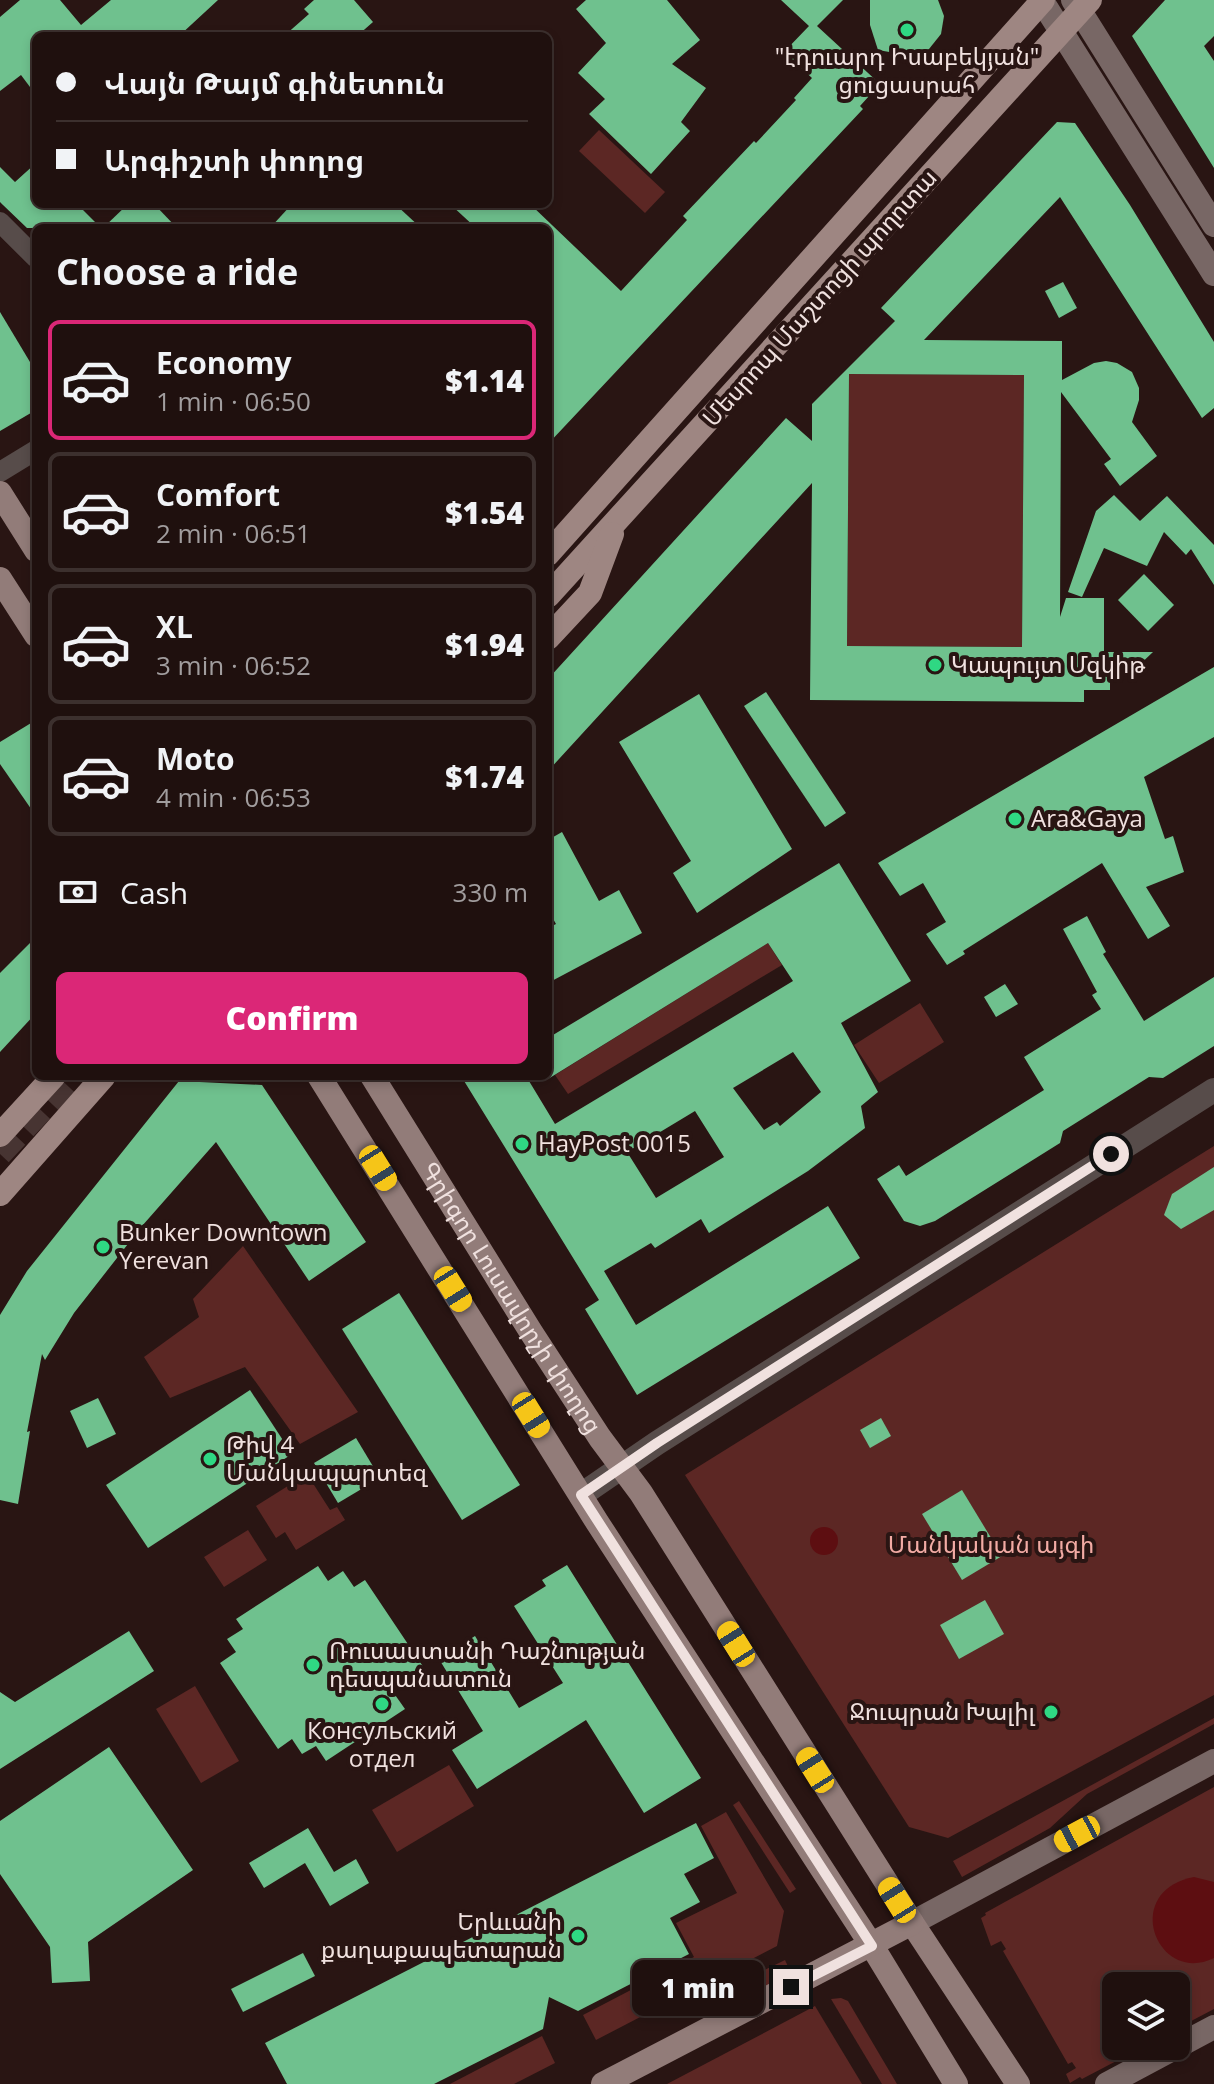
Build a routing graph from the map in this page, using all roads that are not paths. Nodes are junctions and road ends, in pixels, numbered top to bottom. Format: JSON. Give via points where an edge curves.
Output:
{"nodes":[{"id":1,"x":1042,"y":0,"type":"edge"},
{"id":2,"x":1081,"y":4,"type":"edge"},
{"id":3,"x":1062,"y":30,"type":"junction"},
{"id":4,"x":0,"y":222,"type":"edge"},
{"id":5,"x":1214,"y":225,"type":"edge"},
{"id":6,"x":32,"y":254,"type":"edge"},
{"id":7,"x":1214,"y":274,"type":"edge"},
{"id":8,"x":32,"y":452,"type":"edge"},
{"id":9,"x":634,"y":457,"type":"junction"},
{"id":10,"x":0,"y":472,"type":"edge"},
{"id":11,"x":0,"y":493,"type":"edge"},
{"id":12,"x":617,"y":520,"type":"junction"},
{"id":13,"x":552,"y":527,"type":"edge"},
{"id":14,"x":32,"y":544,"type":"edge"},
{"id":15,"x":552,"y":549,"type":"edge"},
{"id":16,"x":0,"y":579,"type":"edge"},
{"id":17,"x":552,"y":592,"type":"edge"},
{"id":18,"x":32,"y":629,"type":"edge"},
{"id":19,"x":552,"y":634,"type":"edge"},
{"id":20,"x":50,"y":1080,"type":"edge"},
{"id":21,"x":100,"y":1080,"type":"edge"},
{"id":22,"x":322,"y":1080,"type":"edge"},
{"id":23,"x":374,"y":1080,"type":"edge"},
{"id":24,"x":1214,"y":1090,"type":"edge"},
{"id":25,"x":0,"y":1135,"type":"edge"},
{"id":26,"x":0,"y":1194,"type":"edge"},
{"id":27,"x":620,"y":1467,"type":"junction"},
{"id":28,"x":581,"y":1495,"type":"junction"},
{"id":29,"x":1214,"y":1761,"type":"edge"},
{"id":30,"x":912,"y":1923,"type":"junction"},
{"id":31,"x":872,"y":1946,"type":"junction"},
{"id":32,"x":1214,"y":2027,"type":"edge"},
{"id":33,"x":645,"y":2060,"type":"junction"},
{"id":34,"x":603,"y":2084,"type":"edge"},
{"id":35,"x":633,"y":2084,"type":"edge"},
{"id":36,"x":956,"y":2084,"type":"edge"},
{"id":37,"x":1018,"y":2084,"type":"edge"},
{"id":38,"x":1107,"y":2084,"type":"edge"}],
"edges":[{"from":1,"to":3,"type":"main road"},
{"from":1,"to":9,"type":"highway","name":"Մեսրոպ Մաշտոցի պողոտա"},
{"from":2,"to":3,"type":"highway","name":"Մեսրոպ Մաշտոցի պողոտա"},
{"from":2,"to":5,"type":"main road"},
{"from":3,"to":7,"type":"main road"},
{"from":3,"to":12,"type":"highway","name":"Մեսրոպ Մաշտոցի պողոտա"},
{"from":4,"to":6,"type":"street"},
{"from":8,"to":10,"type":"street"},
{"from":9,"to":13,"type":"highway"},
{"from":9,"to":15,"type":"highway","name":"Մեսրոպ Մաշտոցի պողոտա"},
{"from":11,"to":14,"type":"main road"},
{"from":12,"to":17,"type":"highway","name":"Մեսրոպ Մաշտոցի պողոտա"},
{"from":12,"to":19,"type":"highway","via":[[590,593]]},
{"from":16,"to":18,"type":"main road"},
{"from":20,"to":25,"type":"highway"},
{"from":21,"to":26,"type":"highway"},
{"from":22,"to":28,"type":"main road","name":"Գրիգոր Լուսավորչի փողոց"},
{"from":23,"to":27,"type":"main road","name":"Գրիգոր Լուսավորչի փողոց"},
{"from":24,"to":27,"type":"street"},
{"from":27,"to":28,"type":"street"},
{"from":27,"to":30,"type":"main road","name":"Գրիգոր Լուսավորչի փողոց"},
{"from":28,"to":31,"type":"main road","name":"Գրիգոր Լուսավորչի փողոց"},
{"from":29,"to":30,"type":"main road"},
{"from":30,"to":31,"type":"main road"},
{"from":30,"to":37,"type":"main road","name":"Գրիգոր Լուսավորչի փողոց"},
{"from":31,"to":33,"type":"main road"},
{"from":31,"to":36,"type":"main road","name":"Գրիգոր Լուսավորչի փողոց"},
{"from":32,"to":38,"type":"main road"},
{"from":33,"to":34,"type":"main road"},
{"from":33,"to":35,"type":"main road"}]}
